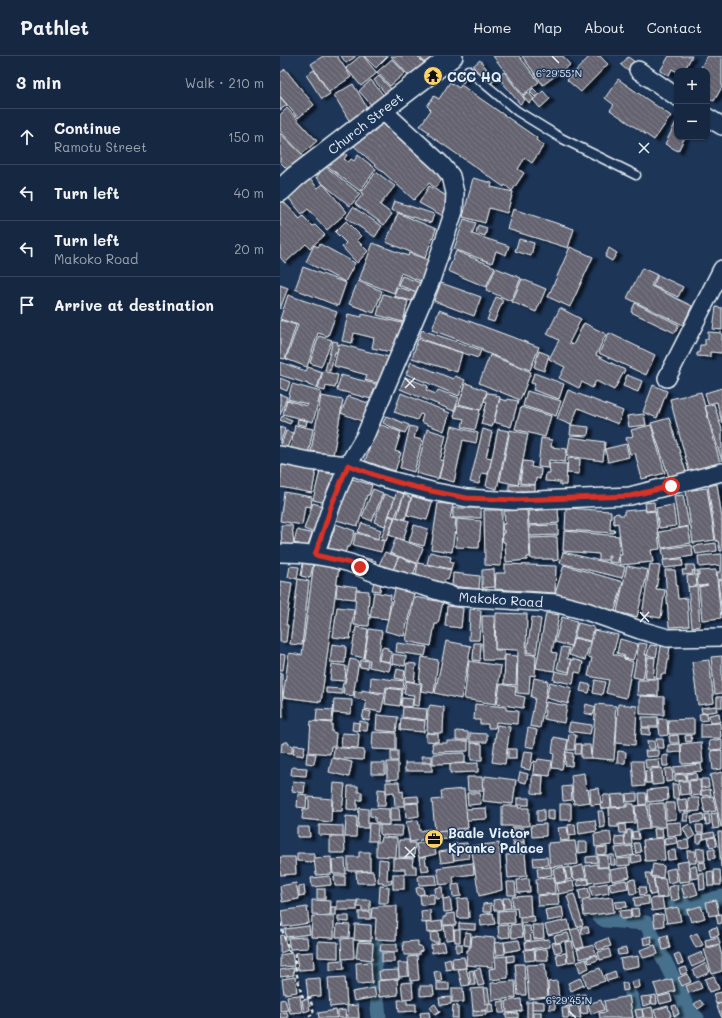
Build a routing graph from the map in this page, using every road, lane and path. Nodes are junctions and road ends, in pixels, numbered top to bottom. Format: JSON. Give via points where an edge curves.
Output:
{"nodes":[{"id":1,"x":452,"y":56,"type":"edge"},
{"id":2,"x":468,"y":70,"type":"dead end"},
{"id":3,"x":638,"y":70,"type":"dead end"},
{"id":4,"x":674,"y":95,"type":"edge"},
{"id":5,"x":382,"y":110,"type":"junction"},
{"id":6,"x":710,"y":119,"type":"edge"},
{"id":7,"x":722,"y":126,"type":"edge"},
{"id":8,"x":636,"y":175,"type":"dead end"},
{"id":9,"x":280,"y":191,"type":"edge"},
{"id":10,"x":722,"y":269,"type":"edge"},
{"id":11,"x":667,"y":378,"type":"dead end"},
{"id":12,"x":280,"y":455,"type":"edge"},
{"id":13,"x":348,"y":465,"type":"junction"},
{"id":14,"x":722,"y":472,"type":"edge"},
{"id":15,"x":280,"y":553,"type":"edge"},
{"id":16,"x":315,"y":555,"type":"junction"},
{"id":17,"x":722,"y":637,"type":"edge"},
{"id":18,"x":280,"y":923,"type":"edge"},
{"id":19,"x":306,"y":1018,"type":"edge"}],
"edges":[{"from":1,"to":5,"type":"street","name":"Church Street"},
{"from":2,"to":8,"type":"lane","via":[[516,111],[561,138]]},
{"from":3,"to":4,"type":"street"},
{"from":5,"to":9,"type":"street","name":"Church Street"},
{"from":5,"to":13,"type":"street","via":[[451,176],[455,193],[454,211],[430,283],[365,436]]},
{"from":6,"to":7,"type":"street"},
{"from":10,"to":11,"type":"street"},
{"from":12,"to":13,"type":"street"},
{"from":13,"to":14,"type":"street","via":[[431,491],[467,498],[514,500],[630,496]]},
{"from":13,"to":16,"type":"street"},
{"from":15,"to":16,"type":"street","name":"Makoko Road"},
{"from":16,"to":17,"type":"street","name":"Makoko Road","via":[[350,563],[380,575],[454,597],[555,603],[668,638]]},
{"from":18,"to":19,"type":"path","via":[[289,951],[295,954],[295,967],[302,996],[310,998],[314,1013]]}]}
